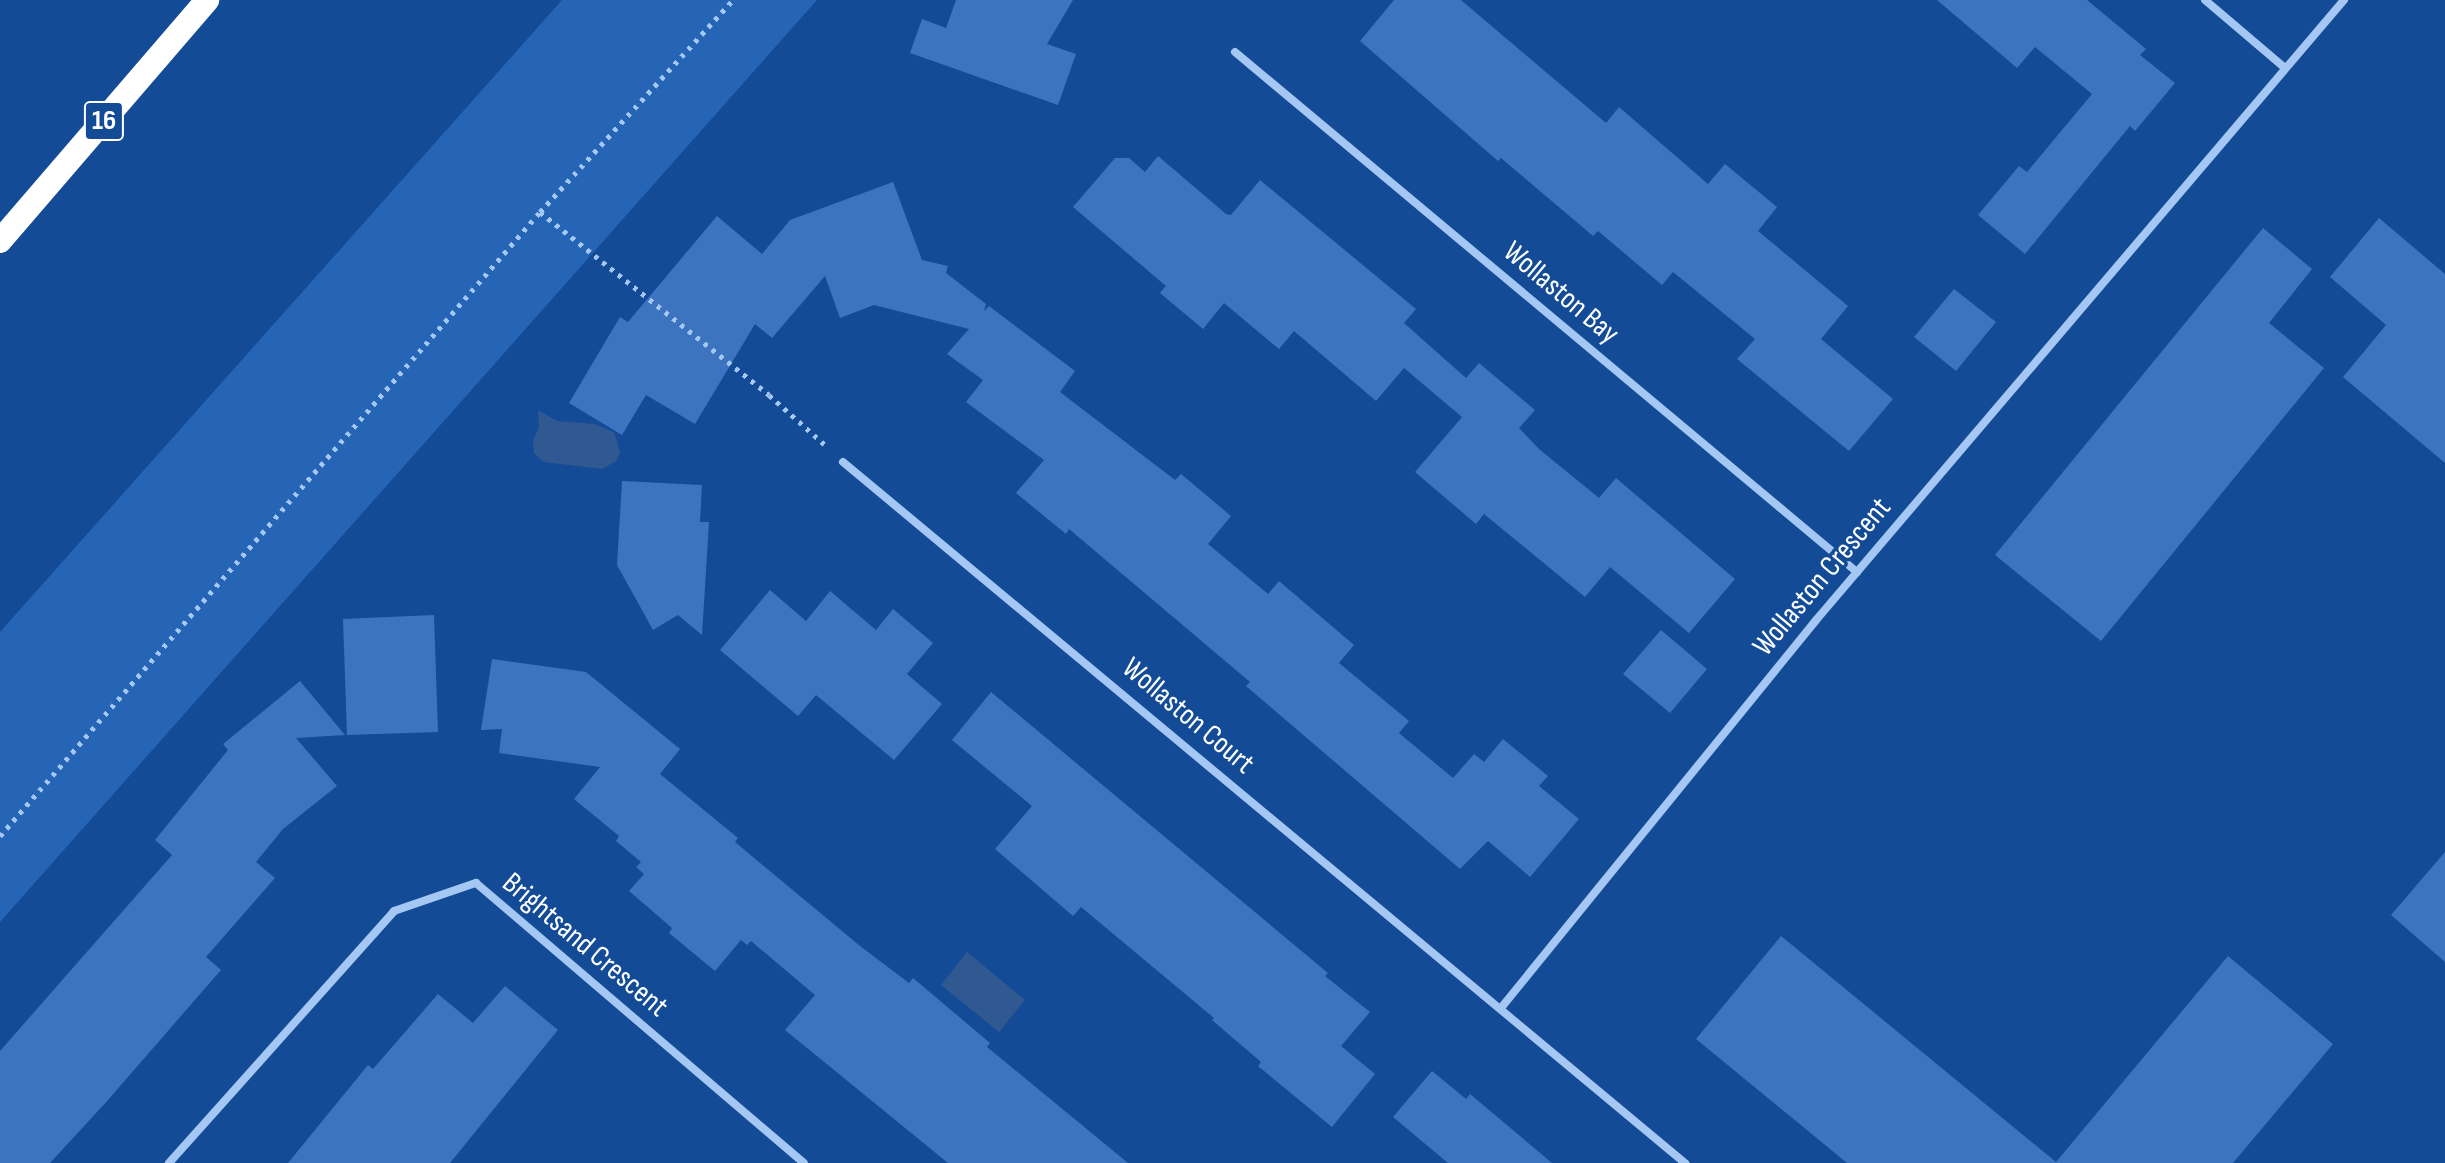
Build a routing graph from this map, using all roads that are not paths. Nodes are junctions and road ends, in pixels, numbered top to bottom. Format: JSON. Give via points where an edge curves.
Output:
{"nodes":[{"id":1,"x":207,"y":0,"type":"edge"},
{"id":2,"x":2205,"y":0,"type":"edge"},
{"id":3,"x":2344,"y":0,"type":"edge"},
{"id":4,"x":1235,"y":52,"type":"dead end"},
{"id":5,"x":2285,"y":68,"type":"junction"},
{"id":6,"x":0,"y":241,"type":"edge"},
{"id":7,"x":843,"y":462,"type":"road end"},
{"id":8,"x":1857,"y":572,"type":"junction"},
{"id":9,"x":1501,"y":1008,"type":"junction"},
{"id":10,"x":169,"y":1163,"type":"edge"},
{"id":11,"x":804,"y":1163,"type":"edge"},
{"id":12,"x":1685,"y":1163,"type":"edge"}],
"edges":[{"from":1,"to":6,"type":"highway","number":"16"},
{"from":2,"to":5,"type":"street"},
{"from":3,"to":5,"type":"street","name":"Wollaston Crescent"},
{"from":4,"to":8,"type":"street","name":"Wollaston Bay"},
{"from":5,"to":8,"type":"street","name":"Wollaston Crescent"},
{"from":7,"to":9,"type":"street","name":"Wollaston Court"},
{"from":8,"to":9,"type":"street","name":"Wollaston Crescent"},
{"from":9,"to":12,"type":"street"},
{"from":10,"to":11,"type":"street","name":"Brightsand Crescent","via":[[394,911],[476,883]]}]}
